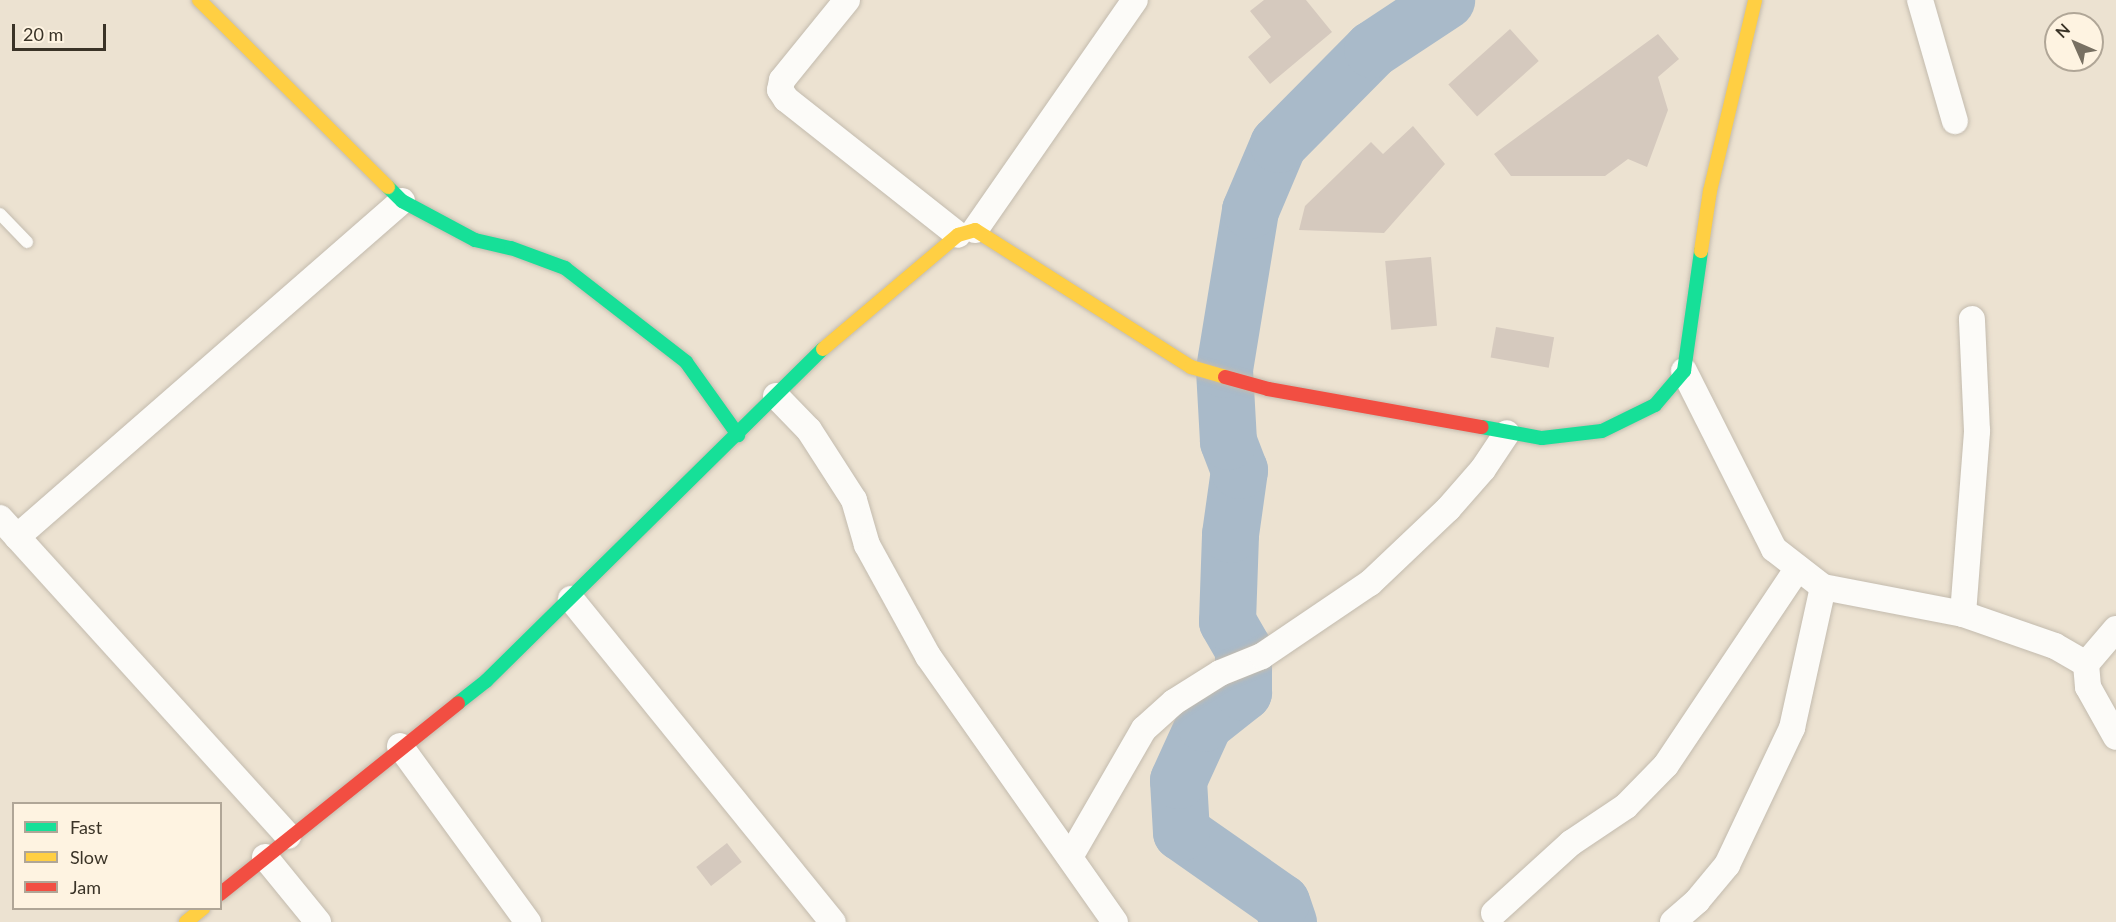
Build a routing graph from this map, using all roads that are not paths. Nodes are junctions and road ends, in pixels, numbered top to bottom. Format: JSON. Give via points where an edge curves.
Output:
{"nodes":[{"id":1,"x":199,"y":0,"type":"edge"},
{"id":2,"x":847,"y":0,"type":"edge"},
{"id":3,"x":1135,"y":0,"type":"edge"},
{"id":4,"x":1755,"y":0,"type":"edge"},
{"id":5,"x":1920,"y":0,"type":"edge"},
{"id":6,"x":1955,"y":121,"type":"dead end"},
{"id":7,"x":402,"y":201,"type":"junction"},
{"id":8,"x":0,"y":214,"type":"edge"},
{"id":9,"x":966,"y":232,"type":"junction"},
{"id":10,"x":27,"y":242,"type":"dead end"},
{"id":11,"x":1972,"y":319,"type":"dead end"},
{"id":12,"x":1684,"y":371,"type":"junction"},
{"id":13,"x":776,"y":396,"type":"junction"},
{"id":14,"x":1507,"y":433,"type":"junction"},
{"id":15,"x":738,"y":435,"type":"junction"},
{"id":16,"x":0,"y":518,"type":"edge"},
{"id":17,"x":17,"y":537,"type":"junction"},
{"id":18,"x":1798,"y":568,"type":"junction"},
{"id":19,"x":1823,"y":587,"type":"junction"},
{"id":20,"x":571,"y":599,"type":"junction"},
{"id":21,"x":1963,"y":614,"type":"junction"},
{"id":22,"x":2116,"y":629,"type":"edge"},
{"id":23,"x":2086,"y":664,"type":"junction"},
{"id":24,"x":2116,"y":737,"type":"edge"},
{"id":25,"x":400,"y":746,"type":"junction"},
{"id":26,"x":288,"y":836,"type":"junction"},
{"id":27,"x":265,"y":857,"type":"junction"},
{"id":28,"x":1070,"y":857,"type":"junction"},
{"id":29,"x":222,"y":892,"type":"edge"},
{"id":30,"x":202,"y":910,"type":"edge"},
{"id":31,"x":1494,"y":913,"type":"dead end"},
{"id":32,"x":1670,"y":921,"type":"edge"},
{"id":33,"x":186,"y":922,"type":"edge"},
{"id":34,"x":318,"y":922,"type":"edge"},
{"id":35,"x":528,"y":922,"type":"edge"},
{"id":36,"x":833,"y":922,"type":"edge"},
{"id":37,"x":1115,"y":922,"type":"edge"}],
"edges":[{"from":1,"to":7,"type":"street"},
{"from":2,"to":9,"type":"street","via":[[782,80],[780,90],[786,99]]},
{"from":3,"to":9,"type":"street"},
{"from":4,"to":12,"type":"street","via":[[1710,191]]},
{"from":5,"to":6,"type":"street"},
{"from":7,"to":15,"type":"street","via":[[475,240],[565,267],[686,362]]},
{"from":7,"to":17,"type":"street"},
{"from":8,"to":10,"type":"lane"},
{"from":9,"to":13,"type":"street","via":[[816,354]]},
{"from":9,"to":14,"type":"street","via":[[1191,367],[1268,389]]},
{"from":11,"to":21,"type":"street","via":[[1977,431]]},
{"from":12,"to":14,"type":"street","via":[[1655,405],[1602,431],[1542,438]]},
{"from":12,"to":18,"type":"street","via":[[1774,549]]},
{"from":13,"to":15,"type":"street"},
{"from":13,"to":28,"type":"street","via":[[809,430],[854,501],[867,545],[928,656]]},
{"from":14,"to":28,"type":"street","via":[[1483,469],[1448,509],[1370,583],[1262,656],[1220,673],[1174,702],[1144,729]]},
{"from":15,"to":20,"type":"street"},
{"from":16,"to":17,"type":"street"},
{"from":17,"to":26,"type":"street"},
{"from":18,"to":19,"type":"street"},
{"from":18,"to":31,"type":"street","via":[[1666,765],[1626,806],[1570,843]]},
{"from":19,"to":21,"type":"street"},
{"from":19,"to":32,"type":"street","via":[[1792,728],[1727,865],[1697,902]]},
{"from":20,"to":25,"type":"street","via":[[486,681]]},
{"from":20,"to":36,"type":"street"},
{"from":21,"to":23,"type":"street","via":[[2055,646]]},
{"from":22,"to":23,"type":"street"},
{"from":23,"to":24,"type":"street","via":[[2088,687]]},
{"from":25,"to":26,"type":"street"},
{"from":25,"to":35,"type":"street"},
{"from":26,"to":27,"type":"street"},
{"from":27,"to":29,"type":"street"},
{"from":27,"to":34,"type":"street"},
{"from":28,"to":37,"type":"street"},
{"from":30,"to":33,"type":"street"}]}
